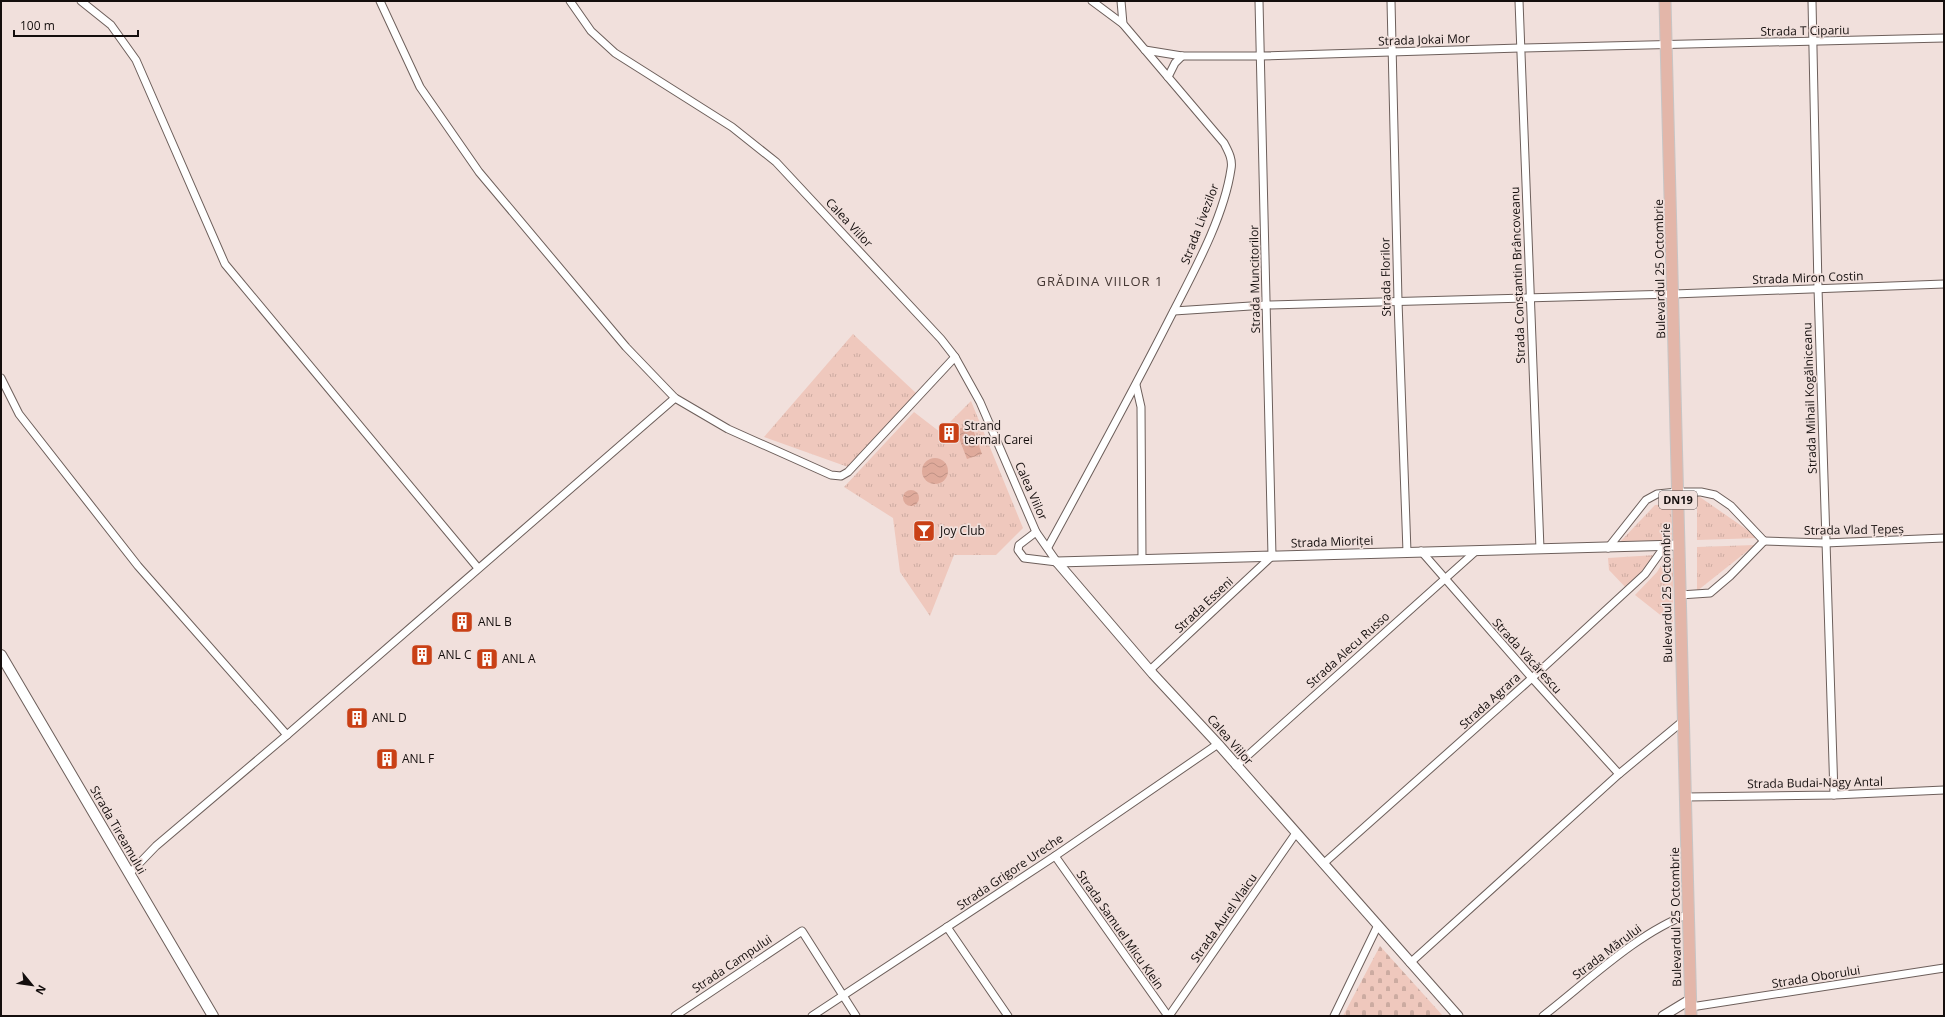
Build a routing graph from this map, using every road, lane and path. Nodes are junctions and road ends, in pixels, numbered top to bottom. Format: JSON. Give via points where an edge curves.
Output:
{"nodes":[{"id":1,"x":82,"y":1,"type":"edge"},
{"id":2,"x":380,"y":1,"type":"edge"},
{"id":3,"x":570,"y":1,"type":"edge"},
{"id":4,"x":1092,"y":1,"type":"edge"},
{"id":5,"x":1121,"y":1,"type":"edge"},
{"id":6,"x":1259,"y":1,"type":"edge"},
{"id":7,"x":1391,"y":1,"type":"edge"},
{"id":8,"x":1519,"y":1,"type":"edge"},
{"id":9,"x":1665,"y":1,"type":"edge"},
{"id":10,"x":1812,"y":1,"type":"edge"},
{"id":11,"x":1123,"y":24,"type":"junction"},
{"id":12,"x":1944,"y":38,"type":"edge"},
{"id":13,"x":1812,"y":42,"type":"junction"},
{"id":14,"x":1667,"y":45,"type":"junction"},
{"id":15,"x":1520,"y":48,"type":"junction"},
{"id":16,"x":1145,"y":50,"type":"junction"},
{"id":17,"x":1393,"y":52,"type":"junction"},
{"id":18,"x":1182,"y":56,"type":"junction"},
{"id":19,"x":1260,"y":56,"type":"junction"},
{"id":20,"x":1168,"y":77,"type":"junction"},
{"id":21,"x":1944,"y":284,"type":"edge"},
{"id":22,"x":1818,"y":288,"type":"junction"},
{"id":23,"x":1674,"y":294,"type":"junction"},
{"id":24,"x":1530,"y":297,"type":"junction"},
{"id":25,"x":1398,"y":301,"type":"junction"},
{"id":26,"x":1266,"y":305,"type":"junction"},
{"id":27,"x":1174,"y":311,"type":"junction"},
{"id":28,"x":955,"y":357,"type":"junction"},
{"id":29,"x":1,"y":378,"type":"edge"},
{"id":30,"x":1136,"y":385,"type":"junction"},
{"id":31,"x":676,"y":398,"type":"junction"},
{"id":32,"x":1677,"y":492,"type":"junction"},
{"id":33,"x":1036,"y":532,"type":"junction"},
{"id":34,"x":1944,"y":538,"type":"edge"},
{"id":35,"x":1764,"y":541,"type":"junction"},
{"id":36,"x":1825,"y":543,"type":"junction"},
{"id":37,"x":1678,"y":545,"type":"junction"},
{"id":38,"x":1665,"y":546,"type":"junction"},
{"id":39,"x":1048,"y":548,"type":"junction"},
{"id":40,"x":1608,"y":548,"type":"junction"},
{"id":41,"x":1540,"y":549,"type":"junction"},
{"id":42,"x":1421,"y":551,"type":"junction"},
{"id":43,"x":1476,"y":551,"type":"junction"},
{"id":44,"x":1406,"y":552,"type":"junction"},
{"id":45,"x":1272,"y":556,"type":"junction"},
{"id":46,"x":1142,"y":559,"type":"junction"},
{"id":47,"x":1057,"y":562,"type":"junction"},
{"id":48,"x":478,"y":568,"type":"junction"},
{"id":49,"x":1444,"y":578,"type":"junction"},
{"id":50,"x":1680,"y":594,"type":"junction"},
{"id":51,"x":1,"y":655,"type":"edge"},
{"id":52,"x":1150,"y":670,"type":"junction"},
{"id":53,"x":1532,"y":678,"type":"junction"},
{"id":54,"x":1683,"y":721,"type":"junction"},
{"id":55,"x":287,"y":735,"type":"junction"},
{"id":56,"x":1218,"y":744,"type":"junction"},
{"id":57,"x":1236,"y":766,"type":"junction"},
{"id":58,"x":1619,"y":774,"type":"junction"},
{"id":59,"x":1944,"y":790,"type":"edge"},
{"id":60,"x":1834,"y":795,"type":"junction"},
{"id":61,"x":1686,"y":797,"type":"junction"},
{"id":62,"x":1296,"y":833,"type":"junction"},
{"id":63,"x":1055,"y":856,"type":"junction"},
{"id":64,"x":1323,"y":864,"type":"junction"},
{"id":65,"x":129,"y":874,"type":"junction"},
{"id":66,"x":1689,"y":914,"type":"junction"},
{"id":67,"x":1378,"y":925,"type":"junction"},
{"id":68,"x":947,"y":927,"type":"junction"},
{"id":69,"x":1410,"y":962,"type":"junction"},
{"id":70,"x":1944,"y":968,"type":"edge"},
{"id":71,"x":843,"y":996,"type":"junction"},
{"id":72,"x":1691,"y":1007,"type":"edge"},
{"id":73,"x":213,"y":1016,"type":"edge"},
{"id":74,"x":674,"y":1016,"type":"edge"},
{"id":75,"x":812,"y":1016,"type":"edge"},
{"id":76,"x":856,"y":1016,"type":"edge"},
{"id":77,"x":1008,"y":1016,"type":"edge"},
{"id":78,"x":1169,"y":1016,"type":"edge"},
{"id":79,"x":1334,"y":1016,"type":"edge"},
{"id":80,"x":1458,"y":1016,"type":"edge"},
{"id":81,"x":1543,"y":1016,"type":"edge"},
{"id":82,"x":1663,"y":1016,"type":"edge"}],
"edges":[{"from":1,"to":48,"type":"street","via":[[111,25],[136,60],[225,264]]},
{"from":2,"to":31,"type":"street","via":[[420,87],[479,172],[626,347]]},
{"from":3,"to":28,"type":"street","name":"Calea Viilor","via":[[591,32],[615,53],[732,127],[776,162],[942,339]]},
{"from":4,"to":11,"type":"street","name":"Strada Livezilor"},
{"from":5,"to":11,"type":"street"},
{"from":6,"to":19,"type":"street","name":"Strada Muncitorilor"},
{"from":7,"to":17,"type":"street","name":"Strada Florilor"},
{"from":8,"to":15,"type":"street","name":"Strada Constantin Brâncoveanu"},
{"from":9,"to":14,"type":"main road","name":"Bulevardul 25 Octombrie","number":"DN19"},
{"from":10,"to":13,"type":"street","name":"Strada Mihail Kogălniceanu"},
{"from":11,"to":16,"type":"street","name":"Strada Livezilor"},
{"from":12,"to":13,"type":"street","name":"Strada T Cipariu"},
{"from":13,"to":14,"type":"street","name":"Strada T Cipariu"},
{"from":13,"to":22,"type":"street","name":"Strada Mihail Kogălniceanu"},
{"from":14,"to":15,"type":"street","name":"Strada Jokai Mor"},
{"from":14,"to":23,"type":"main road","name":"Bulevardul 25 Octombrie","number":"DN19"},
{"from":15,"to":17,"type":"street","name":"Strada Jokai Mor"},
{"from":15,"to":24,"type":"street","name":"Strada Constantin Brâncoveanu"},
{"from":16,"to":18,"type":"street","name":"Strada Jokai Mor"},
{"from":16,"to":20,"type":"street","name":"Strada Livezilor"},
{"from":17,"to":19,"type":"street","name":"Strada Jokai Mor"},
{"from":17,"to":25,"type":"street","name":"Strada Florilor"},
{"from":18,"to":19,"type":"street","name":"Strada Jokai Mor"},
{"from":18,"to":20,"type":"street"},
{"from":19,"to":26,"type":"street","name":"Strada Muncitorilor"},
{"from":20,"to":27,"type":"street","name":"Strada Livezilor","via":[[1224,143],[1232,167],[1224,198],[1199,261]]},
{"from":21,"to":22,"type":"street","name":"Strada Miron Costin"},
{"from":22,"to":23,"type":"street","name":"Strada Miron Costin"},
{"from":22,"to":36,"type":"street","name":"Strada Mihail Kogălniceanu"},
{"from":23,"to":24,"type":"street","name":"Strada Miron Costin"},
{"from":23,"to":32,"type":"main road","name":"Bulevardul 25 Octombrie","number":"DN19"},
{"from":24,"to":25,"type":"street","name":"Strada Miron Costin"},
{"from":24,"to":41,"type":"street","name":"Strada Constantin Brâncoveanu"},
{"from":25,"to":26,"type":"street","name":"Strada Miron Costin"},
{"from":25,"to":44,"type":"street","name":"Strada Florilor"},
{"from":26,"to":27,"type":"street","name":"Strada Miron Costin"},
{"from":26,"to":45,"type":"street","name":"Strada Muncitorilor"},
{"from":27,"to":30,"type":"street","name":"Strada Livezilor"},
{"from":28,"to":31,"type":"street","via":[[853,467],[841,476],[831,475],[728,429]]},
{"from":28,"to":33,"type":"street","name":"Calea Viilor","via":[[980,402]]},
{"from":29,"to":55,"type":"street","via":[[19,414],[138,566]]},
{"from":30,"to":39,"type":"street","name":"Strada Livezilor"},
{"from":30,"to":46,"type":"street","via":[[1141,407]]},
{"from":31,"to":48,"type":"street"},
{"from":32,"to":35,"type":"street","via":[[1715,495],[1731,506]]},
{"from":32,"to":37,"type":"main road","name":"Bulevardul 25 Octombrie","number":"DN19"},
{"from":32,"to":40,"type":"street","via":[[1657,494],[1646,500]]},
{"from":33,"to":39,"type":"street","name":"Calea Viilor"},
{"from":33,"to":47,"type":"street","via":[[1019,545],[1020,554],[1024,558]]},
{"from":34,"to":36,"type":"street","name":"Strada Vlad Țepeș"},
{"from":35,"to":36,"type":"street","name":"Strada Vlad Țepeș"},
{"from":35,"to":50,"type":"street","via":[[1710,593]]},
{"from":36,"to":60,"type":"street","name":"Strada Mihail Kogălniceanu"},
{"from":37,"to":38,"type":"street","name":"Strada Mioriței"},
{"from":37,"to":50,"type":"main road","name":"Bulevardul 25 Octombrie","number":"DN19"},
{"from":38,"to":40,"type":"street","name":"Strada Mioriței"},
{"from":38,"to":53,"type":"street","name":"Strada Agrara","via":[[1645,574]]},
{"from":39,"to":47,"type":"street","name":"Calea Viilor"},
{"from":40,"to":41,"type":"street","name":"Strada Mioriței"},
{"from":41,"to":43,"type":"street","name":"Strada Mioriței"},
{"from":42,"to":43,"type":"street","name":"Strada Mioriței"},
{"from":42,"to":44,"type":"street","name":"Strada Mioriței"},
{"from":42,"to":49,"type":"street","name":"Strada Văcărescu"},
{"from":43,"to":49,"type":"street","name":"Strada Alecu Russo"},
{"from":44,"to":45,"type":"street","name":"Strada Mioriței"},
{"from":45,"to":46,"type":"street","name":"Strada Mioriței"},
{"from":45,"to":52,"type":"street","name":"Strada Esseni"},
{"from":46,"to":47,"type":"street","name":"Strada Mioriței"},
{"from":47,"to":52,"type":"street","name":"Calea Viilor"},
{"from":48,"to":55,"type":"street"},
{"from":49,"to":53,"type":"street","name":"Strada Văcărescu"},
{"from":49,"to":57,"type":"street","name":"Strada Alecu Russo"},
{"from":50,"to":54,"type":"main road","name":"Bulevardul 25 Octombrie","number":"DN19"},
{"from":51,"to":65,"type":"main road","name":"Strada Tireamului"},
{"from":52,"to":56,"type":"street","name":"Calea Viilor"},
{"from":53,"to":58,"type":"street","name":"Strada Văcărescu"},
{"from":53,"to":64,"type":"street","name":"Strada Agrara"},
{"from":54,"to":58,"type":"street"},
{"from":54,"to":61,"type":"main road","name":"Bulevardul 25 Octombrie","number":"DN19"},
{"from":55,"to":65,"type":"street","via":[[156,846]]},
{"from":56,"to":57,"type":"street","name":"Calea Viilor"},
{"from":56,"to":63,"type":"street","name":"Strada Grigore Ureche"},
{"from":57,"to":62,"type":"street","name":"Calea Viilor"},
{"from":58,"to":69,"type":"street"},
{"from":59,"to":60,"type":"street","name":"Strada Budai-Nagy Antal"},
{"from":60,"to":61,"type":"street","name":"Strada Budai-Nagy Antal"},
{"from":61,"to":66,"type":"main road","name":"Bulevardul 25 Octombrie","number":"DN19"},
{"from":62,"to":64,"type":"street","name":"Calea Viilor"},
{"from":62,"to":78,"type":"street","name":"Strada Aurel Vlaicu"},
{"from":63,"to":68,"type":"street","name":"Strada Grigore Ureche"},
{"from":63,"to":78,"type":"street","name":"Strada Samuel Micu Klein"},
{"from":64,"to":67,"type":"street","name":"Calea Viilor"},
{"from":65,"to":73,"type":"main road","name":"Strada Tireamului"},
{"from":66,"to":72,"type":"main road","name":"Bulevardul 25 Octombrie","number":"DN19"},
{"from":66,"to":81,"type":"street","name":"Strada Mărului","via":[[1670,921],[1639,940]]},
{"from":67,"to":69,"type":"street","name":"Calea Viilor"},
{"from":67,"to":79,"type":"street"},
{"from":68,"to":71,"type":"street","name":"Strada Grigore Ureche"},
{"from":68,"to":77,"type":"street"},
{"from":69,"to":80,"type":"street","name":"Calea Viilor"},
{"from":70,"to":72,"type":"street","name":"Strada Oborului"},
{"from":71,"to":74,"type":"street","name":"Strada Campului","via":[[802,931]]},
{"from":71,"to":75,"type":"street","name":"Strada Grigore Ureche"},
{"from":71,"to":76,"type":"street"},
{"from":72,"to":82,"type":"street"}]}
